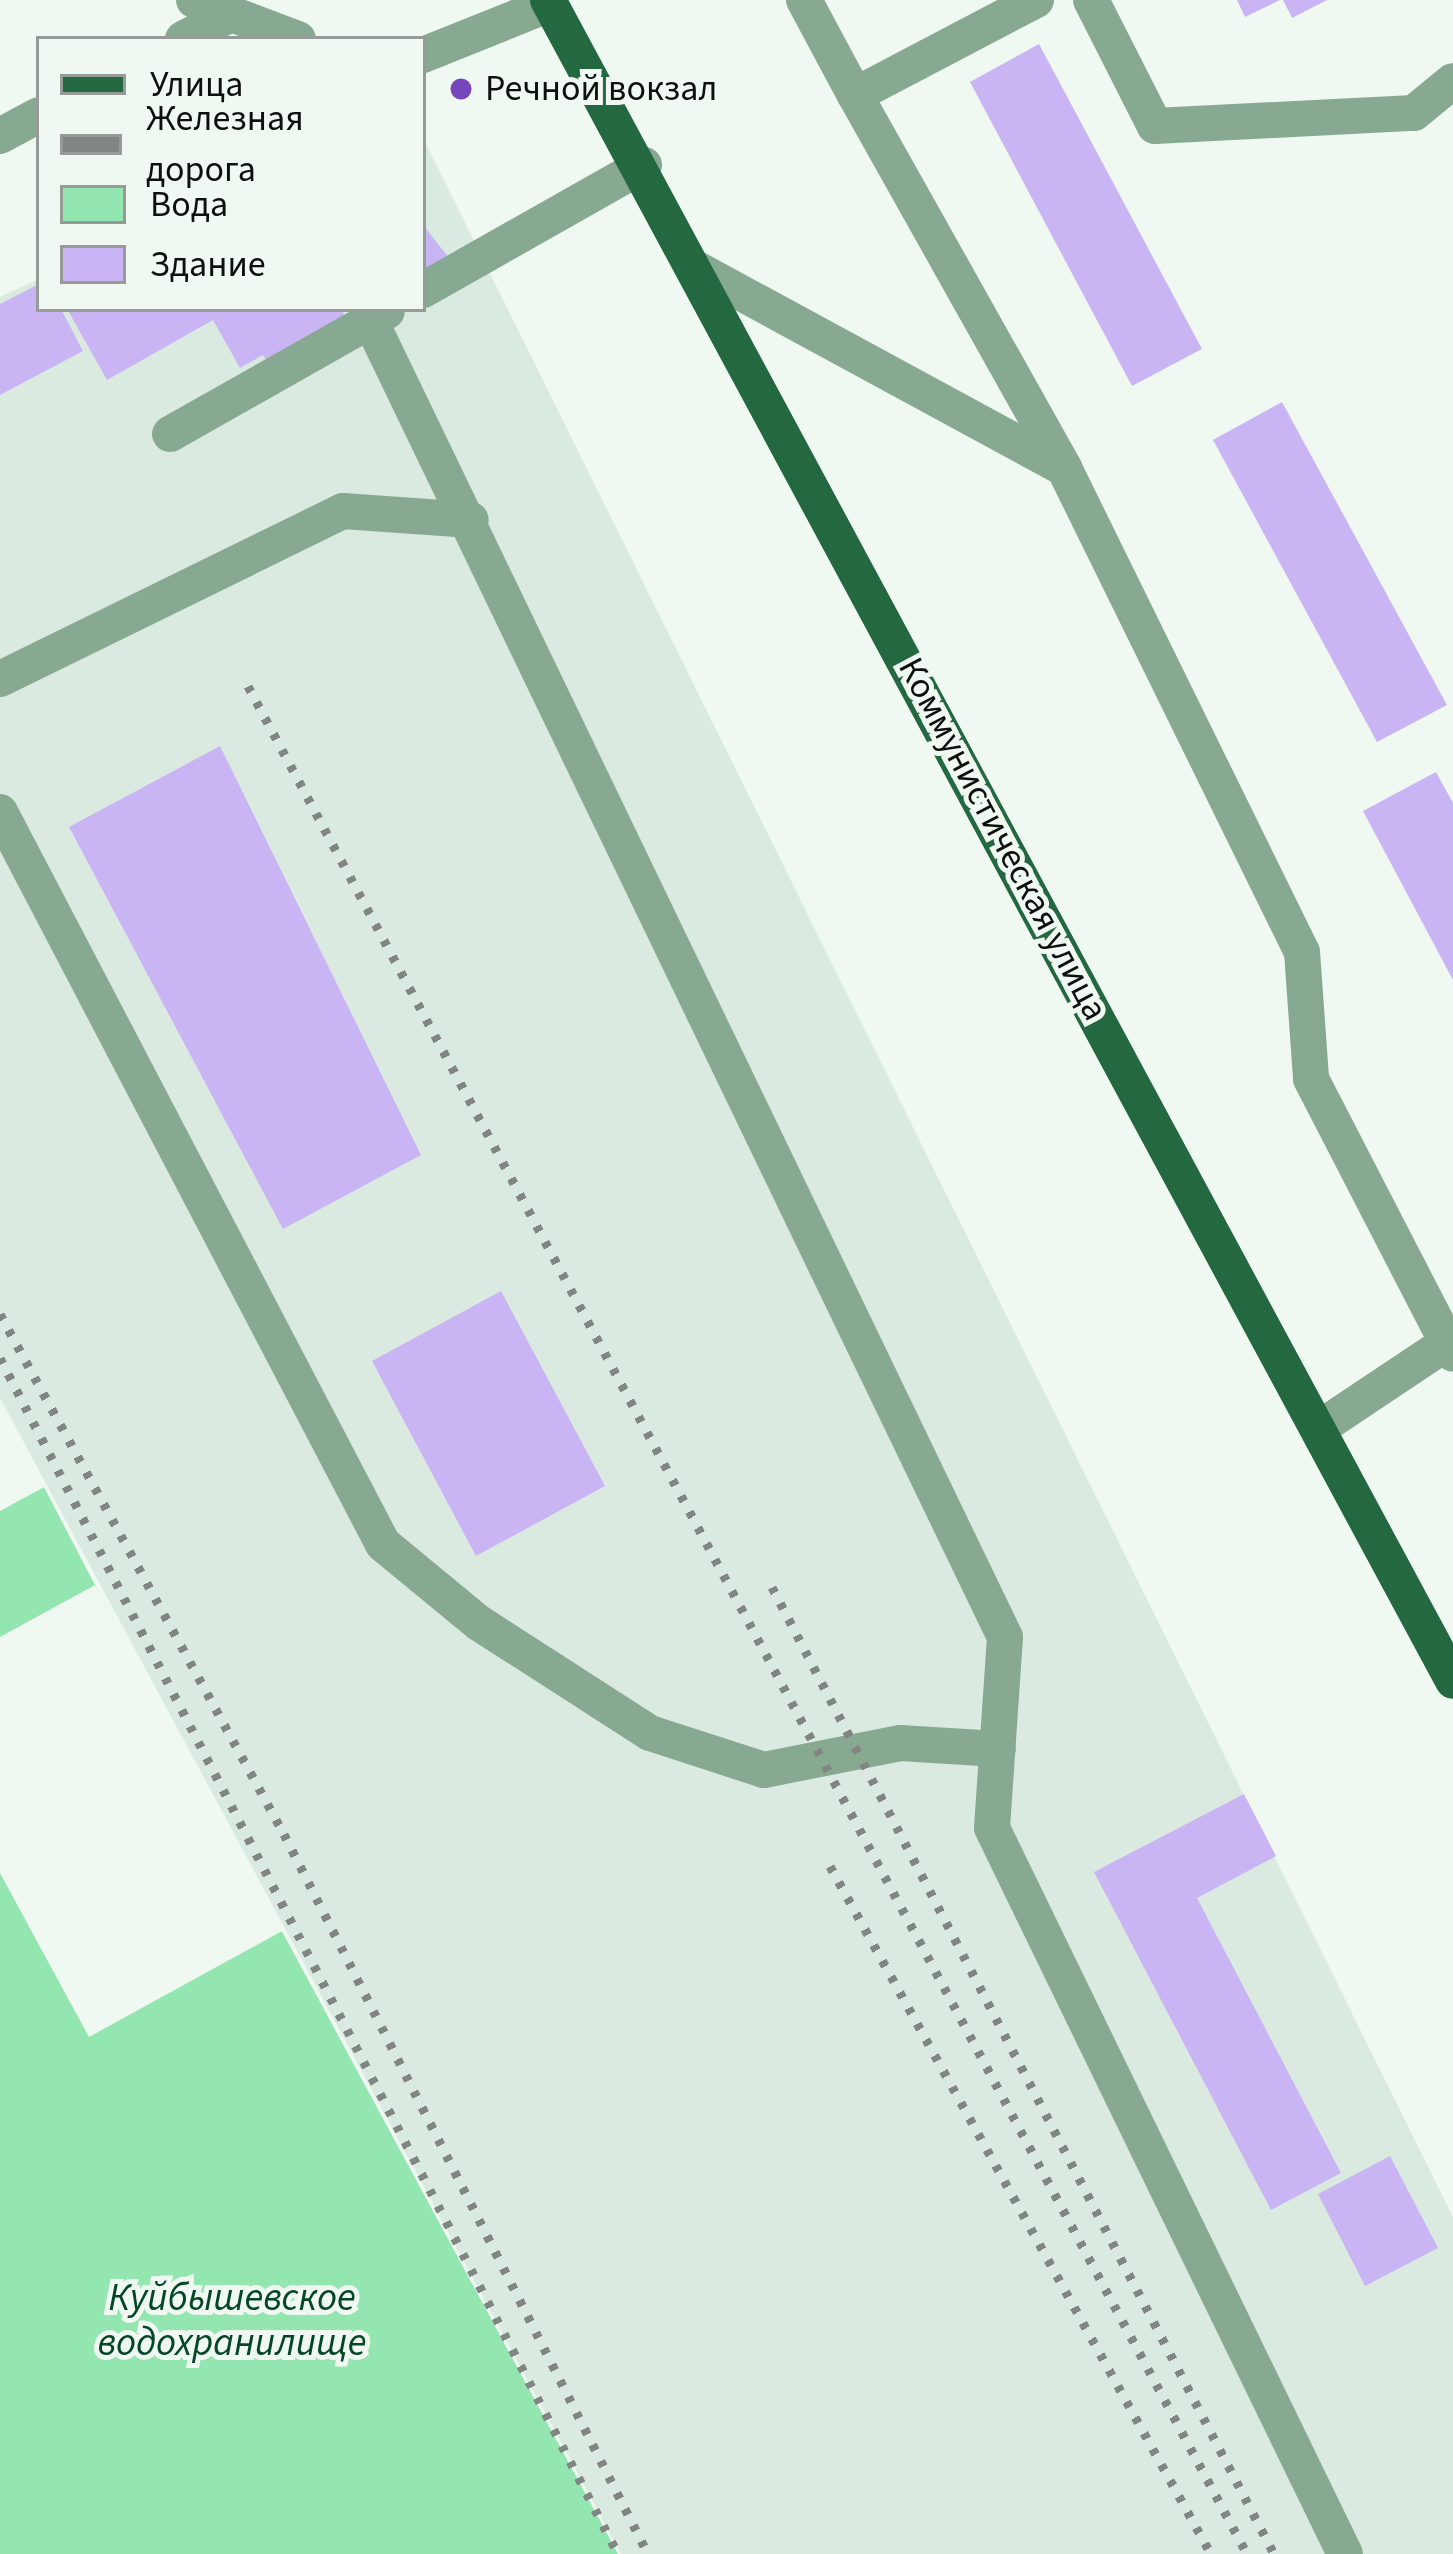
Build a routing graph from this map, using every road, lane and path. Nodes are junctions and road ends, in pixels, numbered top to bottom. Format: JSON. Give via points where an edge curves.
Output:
{"nodes":[{"id":1,"x":804,"y":0,"type":"edge"},
{"id":2,"x":1036,"y":0,"type":"edge"},
{"id":3,"x":1091,"y":0,"type":"edge"},
{"id":4,"x":549,"y":2,"type":"edge"},
{"id":5,"x":210,"y":8,"type":"edge"},
{"id":6,"x":186,"y":36,"type":"edge"},
{"id":7,"x":289,"y":36,"type":"edge"},
{"id":8,"x":426,"y":54,"type":"edge"},
{"id":9,"x":1453,"y":81,"type":"edge"},
{"id":10,"x":855,"y":95,"type":"junction"},
{"id":11,"x":36,"y":117,"type":"edge"},
{"id":12,"x":0,"y":136,"type":"edge"},
{"id":13,"x":644,"y":165,"type":"junction"},
{"id":14,"x":698,"y":269,"type":"junction"},
{"id":15,"x":426,"y":288,"type":"edge"},
{"id":16,"x":380,"y":315,"type":"edge"},
{"id":17,"x":170,"y":434,"type":"dead end"},
{"id":18,"x":1064,"y":468,"type":"junction"},
{"id":19,"x":471,"y":520,"type":"junction"},
{"id":20,"x":0,"y":679,"type":"edge"},
{"id":21,"x":0,"y":812,"type":"edge"},
{"id":22,"x":1450,"y":1348,"type":"edge"},
{"id":23,"x":1318,"y":1429,"type":"junction"},
{"id":24,"x":1453,"y":1681,"type":"edge"},
{"id":25,"x":998,"y":1749,"type":"junction"},
{"id":26,"x":1345,"y":2554,"type":"edge"}],
"edges":[{"from":1,"to":10,"type":"street"},
{"from":2,"to":10,"type":"street"},
{"from":3,"to":9,"type":"street","via":[[1155,126],[1414,112]]},
{"from":4,"to":8,"type":"street"},
{"from":4,"to":13,"type":"main road","name":"Коммунистическая улица"},
{"from":5,"to":6,"type":"street"},
{"from":5,"to":7,"type":"street"},
{"from":10,"to":18,"type":"street"},
{"from":11,"to":12,"type":"street"},
{"from":13,"to":14,"type":"main road","name":"Коммунистическая улица"},
{"from":13,"to":15,"type":"street"},
{"from":14,"to":18,"type":"street"},
{"from":14,"to":23,"type":"main road","name":"Коммунистическая улица"},
{"from":16,"to":17,"type":"street"},
{"from":16,"to":19,"type":"street"},
{"from":18,"to":22,"type":"street","via":[[1302,952],[1311,1079]]},
{"from":19,"to":20,"type":"street","via":[[343,512]]},
{"from":19,"to":25,"type":"street","via":[[1005,1636]]},
{"from":21,"to":25,"type":"street","via":[[383,1544],[479,1623],[650,1733],[764,1770],[900,1743]]},
{"from":22,"to":23,"type":"street"},
{"from":23,"to":24,"type":"main road","name":"Коммунистическая улица"},
{"from":25,"to":26,"type":"street","via":[[992,1828]]}]}
